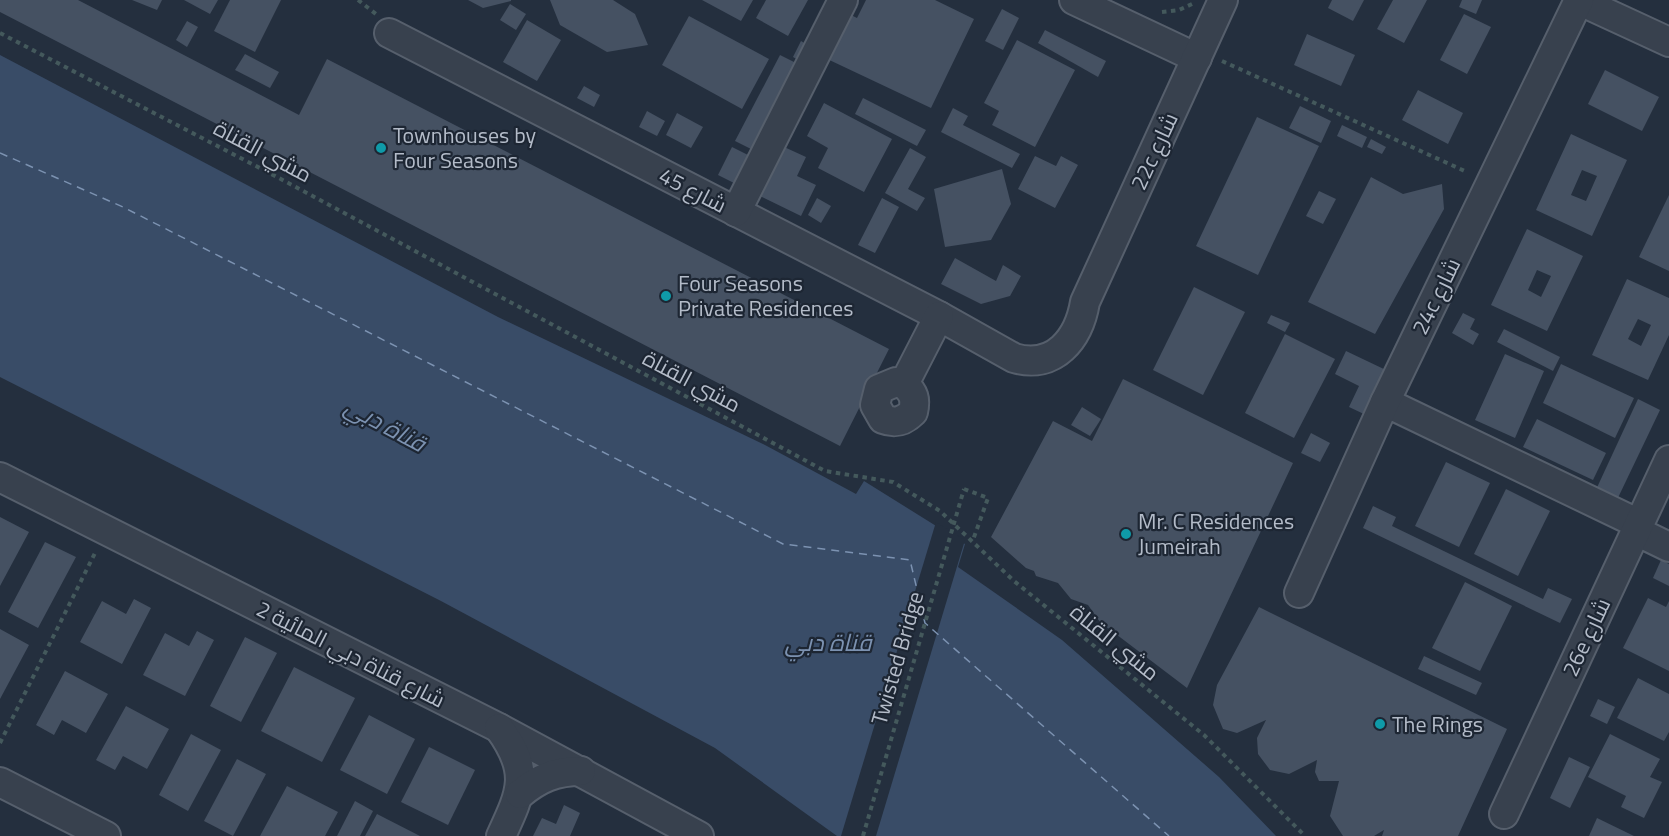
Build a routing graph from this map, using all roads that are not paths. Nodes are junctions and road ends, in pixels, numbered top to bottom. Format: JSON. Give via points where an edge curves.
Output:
{"nodes":[{"id":1,"x":843,"y":0,"type":"edge"},
{"id":2,"x":1074,"y":0,"type":"edge"},
{"id":3,"x":1223,"y":0,"type":"edge"},
{"id":4,"x":1579,"y":0,"type":"edge"},
{"id":5,"x":389,"y":33,"type":"dead end"},
{"id":6,"x":1669,"y":42,"type":"edge"},
{"id":7,"x":1198,"y":54,"type":"junction"},
{"id":8,"x":736,"y":212,"type":"junction"},
{"id":9,"x":939,"y":316,"type":"junction"},
{"id":10,"x":997,"y":348,"type":"joint"},
{"id":11,"x":904,"y":384,"type":"dead end"},
{"id":12,"x":1385,"y":402,"type":"junction"},
{"id":13,"x":1669,"y":460,"type":"edge"},
{"id":14,"x":0,"y":477,"type":"edge"},
{"id":15,"x":1637,"y":528,"type":"junction"},
{"id":16,"x":1669,"y":548,"type":"edge"},
{"id":17,"x":1299,"y":593,"type":"dead end"},
{"id":18,"x":499,"y":728,"type":"junction"},
{"id":19,"x":581,"y":771,"type":"junction"},
{"id":20,"x":0,"y":782,"type":"edge"},
{"id":21,"x":520,"y":794,"type":"junction"},
{"id":22,"x":1504,"y":814,"type":"dead end"},
{"id":23,"x":106,"y":836,"type":"edge"},
{"id":24,"x":501,"y":836,"type":"edge"},
{"id":25,"x":699,"y":836,"type":"edge"}],
"edges":[{"from":1,"to":8,"type":"street"},
{"from":2,"to":7,"type":"street"},
{"from":3,"to":7,"type":"street","name":"22c شارع"},
{"from":4,"to":6,"type":"street"},
{"from":4,"to":12,"type":"street","name":"24c شارع"},
{"from":5,"to":8,"type":"street","name":"شارع 45"},
{"from":7,"to":10,"type":"street","name":"22c شارع","via":[[1085,302],[1050,336],[1025,346]]},
{"from":8,"to":9,"type":"street","name":"شارع 45"},
{"from":9,"to":10,"type":"street","name":"شارع 45"},
{"from":9,"to":11,"type":"street"},
{"from":12,"to":15,"type":"street"},
{"from":12,"to":17,"type":"street","name":"24c شارع"},
{"from":13,"to":15,"type":"street","name":"26e شارع"},
{"from":14,"to":18,"type":"street","name":"شارع قناة دبي المائية 2"},
{"from":15,"to":16,"type":"street"},
{"from":15,"to":22,"type":"street","name":"26e شارع"},
{"from":18,"to":19,"type":"street","name":"شارع قناة دبي المائية 2"},
{"from":18,"to":21,"type":"street","via":[[514,753]]},
{"from":19,"to":21,"type":"street","via":[[548,776]]},
{"from":19,"to":25,"type":"street","name":"شارع قناة دبي المائية 2"},
{"from":20,"to":23,"type":"street"},
{"from":21,"to":24,"type":"street"}]}
